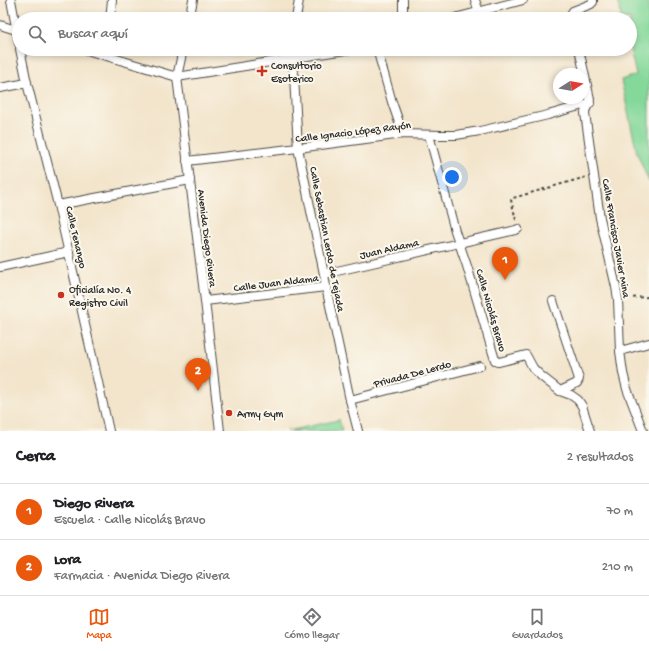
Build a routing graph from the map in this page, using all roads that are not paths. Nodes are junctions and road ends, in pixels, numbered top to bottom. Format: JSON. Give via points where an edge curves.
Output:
{"nodes":[{"id":1,"x":11,"y":0,"type":"edge"},
{"id":2,"x":112,"y":0,"type":"edge"},
{"id":3,"x":194,"y":0,"type":"edge"},
{"id":4,"x":299,"y":0,"type":"edge"},
{"id":5,"x":403,"y":0,"type":"edge"},
{"id":6,"x":475,"y":0,"type":"edge"},
{"id":7,"x":523,"y":0,"type":"edge"},
{"id":8,"x":593,"y":0,"type":"edge"},
{"id":9,"x":14,"y":12,"type":"edge"},
{"id":10,"x":111,"y":12,"type":"edge"},
{"id":11,"x":191,"y":12,"type":"edge"},
{"id":12,"x":297,"y":12,"type":"edge"},
{"id":13,"x":403,"y":12,"type":"edge"},
{"id":14,"x":479,"y":12,"type":"joint"},
{"id":15,"x":573,"y":12,"type":"edge"},
{"id":16,"x":0,"y":25,"type":"edge"},
{"id":17,"x":12,"y":29,"type":"edge"},
{"id":18,"x":21,"y":56,"type":"edge"},
{"id":19,"x":118,"y":56,"type":"edge"},
{"id":20,"x":181,"y":56,"type":"edge"},
{"id":21,"x":278,"y":56,"type":"edge"},
{"id":22,"x":293,"y":56,"type":"edge"},
{"id":23,"x":379,"y":56,"type":"edge"},
{"id":24,"x":581,"y":56,"type":"edge"},
{"id":25,"x":177,"y":77,"type":"junction"},
{"id":26,"x":27,"y":83,"type":"junction"},
{"id":27,"x":0,"y":88,"type":"edge"},
{"id":28,"x":590,"y":103,"type":"junction"},
{"id":29,"x":403,"y":134,"type":"junction"},
{"id":30,"x":429,"y":135,"type":"junction"},
{"id":31,"x":298,"y":148,"type":"junction"},
{"id":32,"x":187,"y":161,"type":"junction"},
{"id":33,"x":190,"y":180,"type":"junction"},
{"id":34,"x":58,"y":204,"type":"junction"},
{"id":35,"x":518,"y":229,"type":"road end"},
{"id":36,"x":459,"y":243,"type":"junction"},
{"id":37,"x":69,"y":252,"type":"junction"},
{"id":38,"x":0,"y":267,"type":"edge"},
{"id":39,"x":324,"y":274,"type":"junction"},
{"id":40,"x":326,"y":287,"type":"junction"},
{"id":41,"x":205,"y":301,"type":"junction"},
{"id":42,"x":553,"y":301,"type":"dead end"},
{"id":43,"x":649,"y":343,"type":"edge"},
{"id":44,"x":620,"y":351,"type":"junction"},
{"id":45,"x":480,"y":366,"type":"dead end"},
{"id":46,"x":560,"y":391,"type":"junction"},
{"id":47,"x":350,"y":400,"type":"junction"},
{"id":48,"x":109,"y":431,"type":"edge"},
{"id":49,"x":220,"y":431,"type":"edge"},
{"id":50,"x":358,"y":431,"type":"edge"},
{"id":51,"x":590,"y":431,"type":"edge"},
{"id":52,"x":644,"y":431,"type":"edge"}],
"edges":[{"from":1,"to":9,"type":"street"},
{"from":2,"to":10,"type":"street"},
{"from":3,"to":11,"type":"street"},
{"from":4,"to":12,"type":"street"},
{"from":5,"to":13,"type":"street"},
{"from":6,"to":14,"type":"street"},
{"from":7,"to":14,"type":"street"},
{"from":8,"to":15,"type":"street","via":[[591,4]]},
{"from":16,"to":17,"type":"street"},
{"from":18,"to":26,"type":"street","name":"Calle Tenango"},
{"from":19,"to":25,"type":"street"},
{"from":20,"to":25,"type":"street","name":"Avenida Diego Rivera"},
{"from":21,"to":25,"type":"street"},
{"from":22,"to":31,"type":"street","name":"Calle Sebastian Lerdo de Tejada"},
{"from":23,"to":29,"type":"street"},
{"from":24,"to":28,"type":"street","name":"Calle Francisco Javier Mina"},
{"from":25,"to":32,"type":"street","name":"Avenida Diego Rivera"},
{"from":26,"to":27,"type":"street"},
{"from":26,"to":34,"type":"street","name":"Calle Tenango"},
{"from":28,"to":30,"type":"street","name":"Calle Ignacio López Rayón","via":[[480,132]]},
{"from":28,"to":44,"type":"street","name":"Calle Francisco Javier Mina","via":[[585,113],[600,218],[618,299]]},
{"from":29,"to":30,"type":"street","name":"Calle Ignacio López Rayón"},
{"from":29,"to":31,"type":"street","name":"Calle Ignacio López Rayón"},
{"from":30,"to":36,"type":"street","name":"Calle Nicolás Bravo"},
{"from":31,"to":32,"type":"street","name":"Calle Ignacio López Rayón"},
{"from":31,"to":39,"type":"street","name":"Calle Sebastian Lerdo de Tejada"},
{"from":32,"to":33,"type":"street","name":"Avenida Diego Rivera"},
{"from":33,"to":34,"type":"street"},
{"from":33,"to":41,"type":"street","name":"Avenida Diego Rivera"},
{"from":34,"to":37,"type":"street","name":"Calle Tenango"},
{"from":35,"to":36,"type":"street","name":"Juan Aldama"},
{"from":36,"to":39,"type":"street","name":"Juan Aldama"},
{"from":36,"to":46,"type":"street","name":"Calle Nicolás Bravo","via":[[495,360],[500,362],[526,355],[537,372]]},
{"from":37,"to":38,"type":"street"},
{"from":37,"to":48,"type":"street","name":"Calle Tenango"},
{"from":39,"to":40,"type":"street","name":"Calle Sebastian Lerdo de Tejada"},
{"from":40,"to":41,"type":"street","name":"Calle Juan Aldama"},
{"from":40,"to":47,"type":"street","name":"Calle Sebastian Lerdo de Tejada"},
{"from":41,"to":49,"type":"street","name":"Avenida Diego Rivera"},
{"from":42,"to":46,"type":"street","via":[[579,379],[578,383]]},
{"from":43,"to":44,"type":"street"},
{"from":44,"to":52,"type":"street","name":"Calle Francisco Javier Mina","via":[[627,388]]},
{"from":45,"to":47,"type":"street","name":"Privada De Lerdo"},
{"from":46,"to":51,"type":"street","name":"Calle Nicolás Bravo","via":[[578,400]]},
{"from":47,"to":50,"type":"street","name":"Calle Sebastian Lerdo de Tejada"}]}
